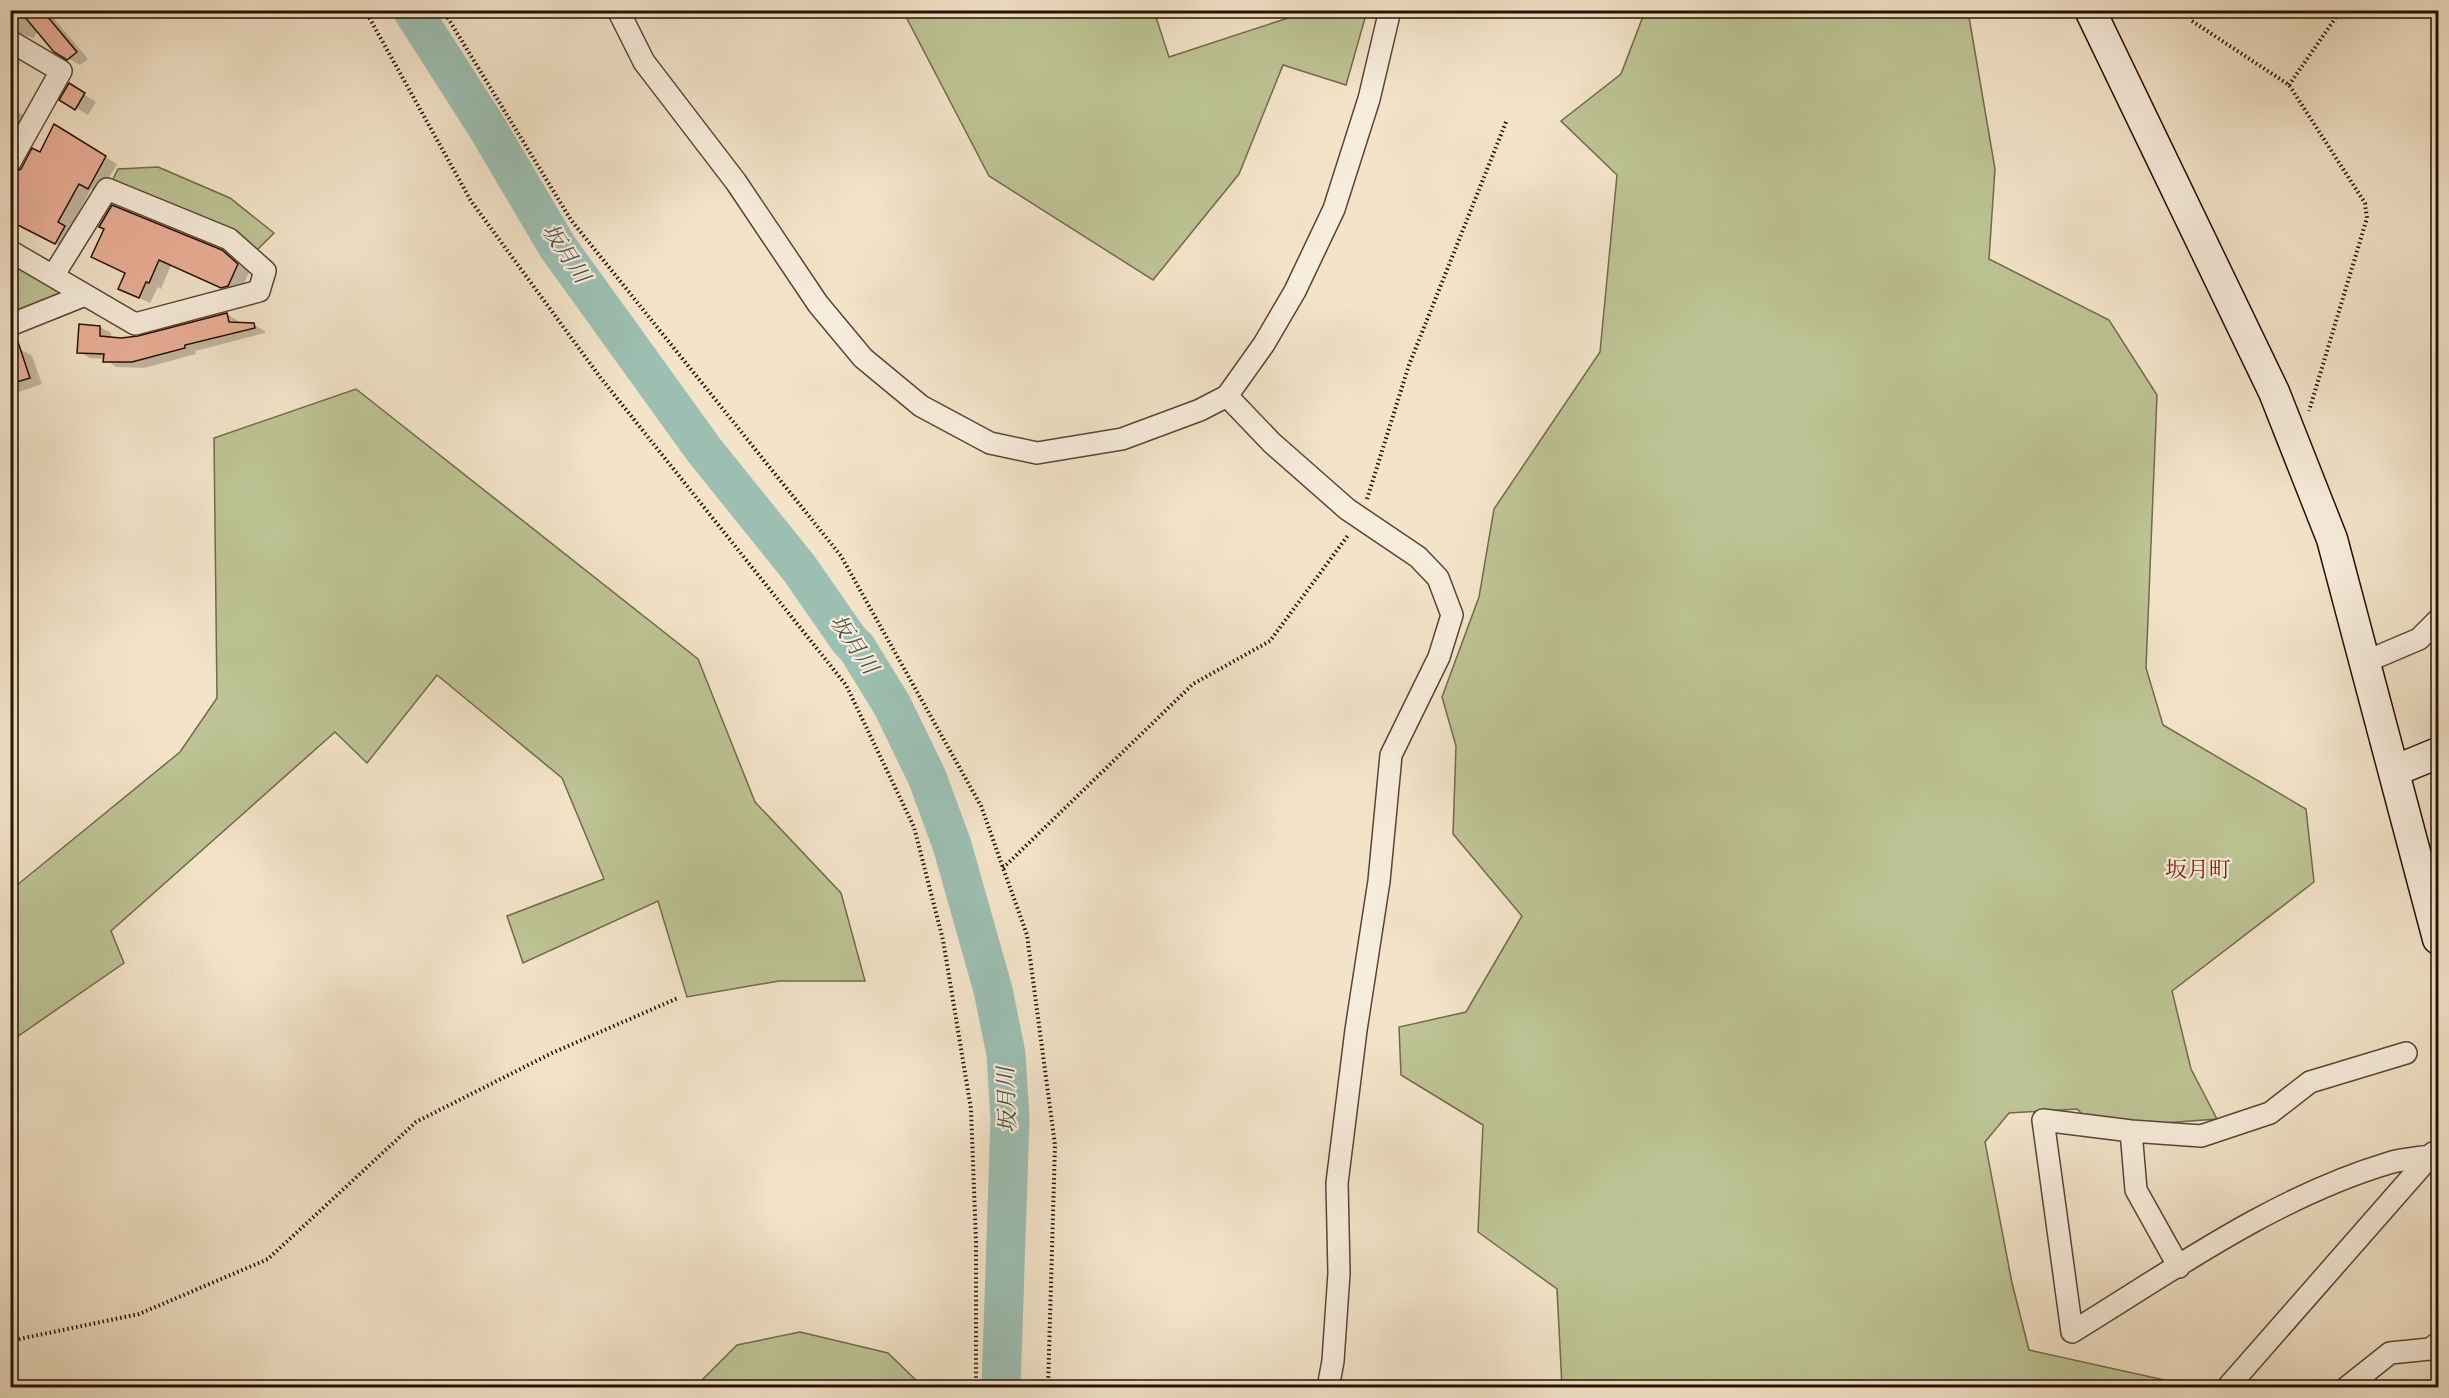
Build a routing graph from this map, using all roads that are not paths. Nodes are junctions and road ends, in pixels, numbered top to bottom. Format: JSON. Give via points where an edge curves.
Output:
{"nodes":[{"id":1,"x":618,"y":10,"type":"edge"},
{"id":2,"x":1390,"y":10,"type":"edge"},
{"id":3,"x":2090,"y":10,"type":"edge"},
{"id":4,"x":10,"y":41,"type":"edge"},
{"id":5,"x":10,"y":162,"type":"edge"},
{"id":6,"x":10,"y":251,"type":"edge"},
{"id":7,"x":53,"y":276,"type":"junction"},
{"id":8,"x":86,"y":295,"type":"junction"},
{"id":9,"x":10,"y":325,"type":"edge"},
{"id":10,"x":1227,"y":396,"type":"junction"},
{"id":11,"x":2439,"y":620,"type":"edge"},
{"id":12,"x":2365,"y":662,"type":"junction"},
{"id":13,"x":2439,"y":753,"type":"edge"},
{"id":14,"x":2394,"y":771,"type":"junction"},
{"id":15,"x":2439,"y":939,"type":"edge"},
{"id":16,"x":2406,"y":1053,"type":"dead end"},
{"id":17,"x":2131,"y":1131,"type":"junction"},
{"id":18,"x":2434,"y":1152,"type":"edge"},
{"id":19,"x":2179,"y":1267,"type":"junction"},
{"id":20,"x":2439,"y":1343,"type":"edge"},
{"id":21,"x":1329,"y":1388,"type":"edge"},
{"id":22,"x":2228,"y":1388,"type":"edge"},
{"id":23,"x":2346,"y":1388,"type":"edge"}],
"edges":[{"from":1,"to":10,"type":"street","via":[[644,62],[736,182],[818,304],[863,358],[921,406],[990,443],[1037,453],[1122,440]]},
{"from":2,"to":10,"type":"street","via":[[1369,99],[1334,209],[1290,300]]},
{"from":3,"to":12,"type":"street","via":[[2274,392],[2332,539]]},
{"from":4,"to":5,"type":"street","via":[[61,71]]},
{"from":6,"to":7,"type":"street"},
{"from":7,"to":8,"type":"street"},
{"from":7,"to":8,"type":"street","via":[[107,189],[229,238],[265,271],[260,291],[135,324]]},
{"from":8,"to":9,"type":"street"},
{"from":10,"to":21,"type":"street","via":[[1272,443],[1347,509],[1418,557],[1438,578],[1452,615],[1439,657],[1390,755],[1379,881],[1337,1183],[1339,1273]]},
{"from":11,"to":12,"type":"street","via":[[2419,639]]},
{"from":12,"to":14,"type":"street"},
{"from":13,"to":14,"type":"street"},
{"from":14,"to":15,"type":"street"},
{"from":16,"to":17,"type":"street","via":[[2310,1082],[2270,1113],[2201,1136]]},
{"from":17,"to":19,"type":"street","via":[[2136,1190]]},
{"from":17,"to":19,"type":"street","via":[[2043,1120],[2072,1332]]},
{"from":18,"to":19,"type":"street","via":[[2332,1183],[2252,1223]]},
{"from":18,"to":22,"type":"street"},
{"from":20,"to":23,"type":"street","via":[[2430,1349],[2390,1353]]}]}
